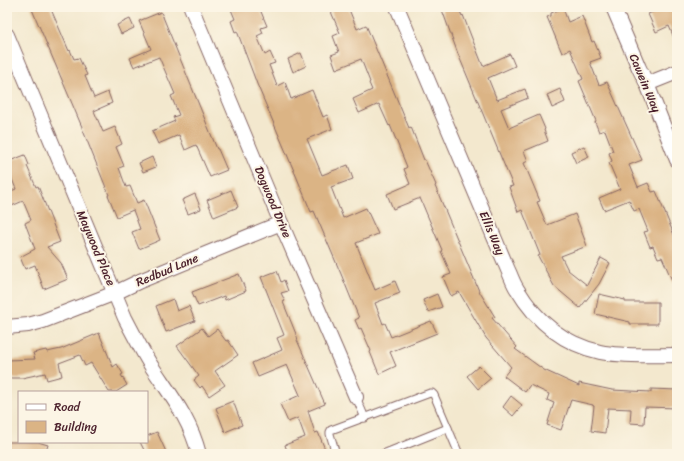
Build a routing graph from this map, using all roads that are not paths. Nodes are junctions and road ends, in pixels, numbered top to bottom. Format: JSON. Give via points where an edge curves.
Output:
{"nodes":[{"id":1,"x":191,"y":7,"type":"edge"},
{"id":2,"x":397,"y":7,"type":"edge"},
{"id":3,"x":613,"y":7,"type":"edge"},
{"id":4,"x":7,"y":35,"type":"edge"},
{"id":5,"x":677,"y":72,"type":"edge"},
{"id":6,"x":647,"y":84,"type":"junction"},
{"id":7,"x":677,"y":160,"type":"edge"},
{"id":8,"x":281,"y":223,"type":"junction"},
{"id":9,"x":115,"y":294,"type":"junction"},
{"id":10,"x":7,"y":327,"type":"edge"},
{"id":11,"x":677,"y":355,"type":"edge"},
{"id":12,"x":356,"y":397,"type":"joint"},
{"id":13,"x":365,"y":418,"type":"junction"},
{"id":14,"x":448,"y":428,"type":"junction"},
{"id":15,"x":199,"y":454,"type":"edge"},
{"id":16,"x":336,"y":454,"type":"edge"},
{"id":17,"x":383,"y":454,"type":"edge"},
{"id":18,"x":459,"y":454,"type":"edge"}],
"edges":[{"from":1,"to":8,"type":"street","name":"Dogwood Drive"},
{"from":2,"to":11,"type":"street","name":"Ellis Way","via":[[508,270],[530,309],[563,338],[601,352]]},
{"from":3,"to":6,"type":"street","name":"Cawein Way"},
{"from":4,"to":9,"type":"street","name":"Maywood Place"},
{"from":5,"to":6,"type":"street"},
{"from":6,"to":7,"type":"street","name":"Cawein Way"},
{"from":8,"to":9,"type":"street","name":"Redbud Lane","via":[[140,281]]},
{"from":8,"to":12,"type":"street","name":"Dogwood Drive"},
{"from":9,"to":10,"type":"street","name":"Redbud Lane","via":[[43,321]]},
{"from":9,"to":15,"type":"street","name":"Maywood Place","via":[[136,340],[184,415]]},
{"from":12,"to":13,"type":"lane"},
{"from":13,"to":14,"type":"lane","via":[[430,393],[434,395]]},
{"from":13,"to":16,"type":"lane","via":[[331,430]]},
{"from":14,"to":17,"type":"lane"},
{"from":14,"to":18,"type":"lane"}]}
